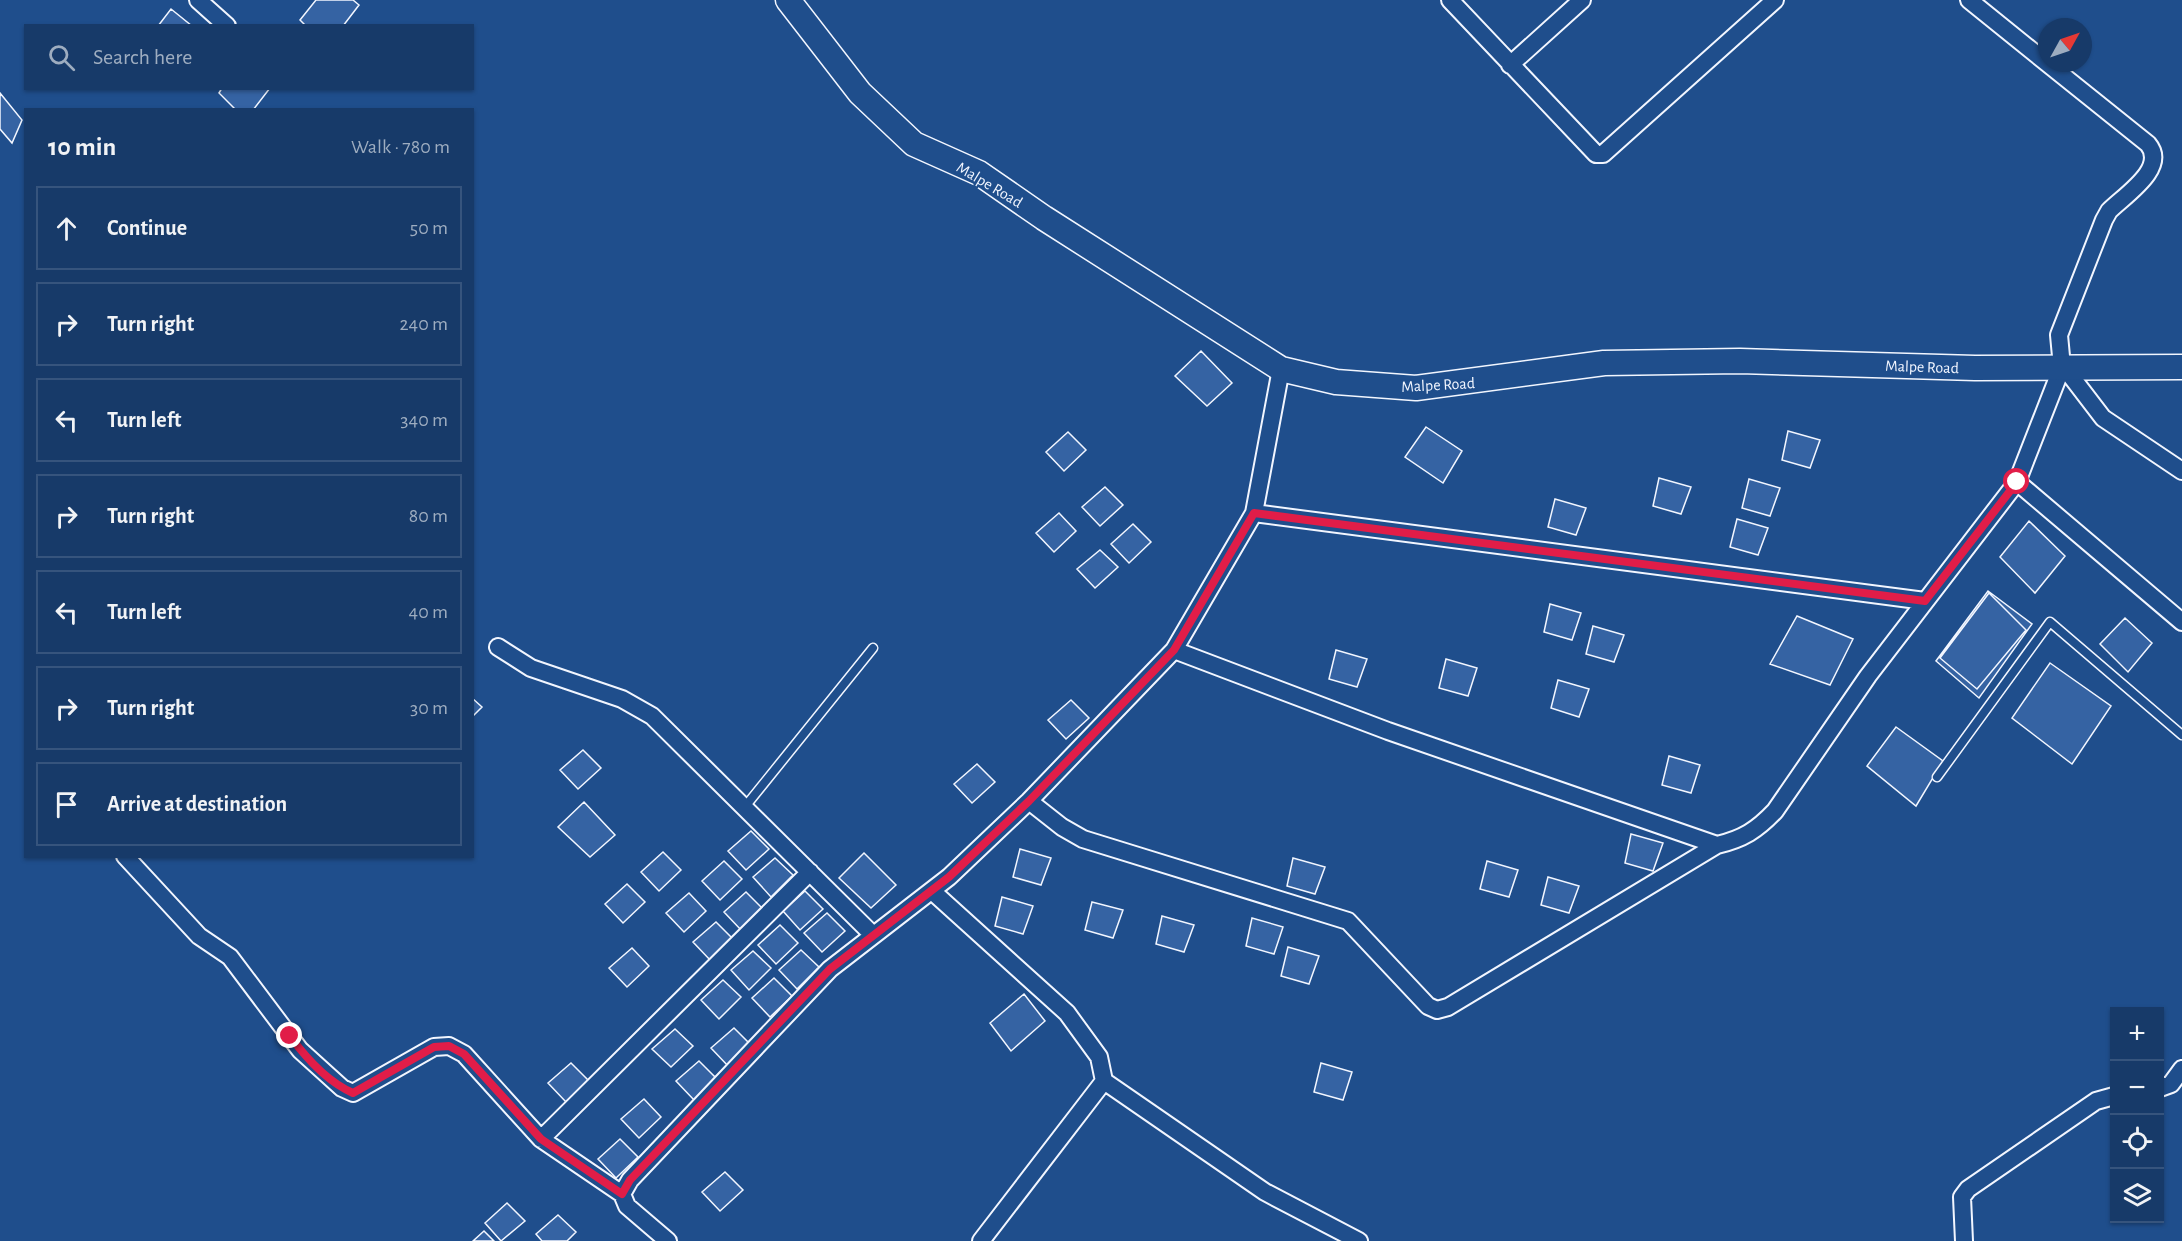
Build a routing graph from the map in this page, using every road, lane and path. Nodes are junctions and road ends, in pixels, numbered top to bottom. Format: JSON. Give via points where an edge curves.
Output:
{"nodes":[{"id":1,"x":198,"y":0,"type":"edge"},
{"id":2,"x":788,"y":0,"type":"edge"},
{"id":3,"x":1450,"y":0,"type":"edge"},
{"id":4,"x":1582,"y":0,"type":"edge"},
{"id":5,"x":1775,"y":0,"type":"edge"},
{"id":6,"x":1969,"y":0,"type":"edge"},
{"id":7,"x":225,"y":24,"type":"edge"},
{"id":8,"x":2038,"y":56,"type":"edge"},
{"id":9,"x":1510,"y":65,"type":"junction"},
{"id":10,"x":2058,"y":72,"type":"edge"},
{"id":11,"x":2063,"y":367,"type":"junction"},
{"id":12,"x":2182,"y":367,"type":"edge"},
{"id":13,"x":1281,"y":369,"type":"junction"},
{"id":14,"x":2182,"y":471,"type":"edge"},
{"id":15,"x":2017,"y":482,"type":"junction"},
{"id":16,"x":1254,"y":513,"type":"junction"},
{"id":17,"x":1925,"y":601,"type":"junction"},
{"id":18,"x":2182,"y":622,"type":"edge"},
{"id":19,"x":498,"y":647,"type":"dead end"},
{"id":20,"x":873,"y":648,"type":"dead end"},
{"id":21,"x":1174,"y":650,"type":"junction"},
{"id":22,"x":2182,"y":735,"type":"edge"},
{"id":23,"x":1937,"y":777,"type":"dead end"},
{"id":24,"x":1029,"y":801,"type":"junction"},
{"id":25,"x":744,"y":808,"type":"junction"},
{"id":26,"x":1717,"y":845,"type":"junction"},
{"id":27,"x":127,"y":858,"type":"edge"},
{"id":28,"x":810,"y":872,"type":"junction"},
{"id":29,"x":933,"y":891,"type":"junction"},
{"id":30,"x":872,"y":934,"type":"junction"},
{"id":31,"x":2182,"y":1069,"type":"edge"},
{"id":32,"x":1104,"y":1081,"type":"junction"},
{"id":33,"x":2164,"y":1087,"type":"edge"},
{"id":34,"x":2110,"y":1097,"type":"edge"},
{"id":35,"x":541,"y":1139,"type":"junction"},
{"id":36,"x":622,"y":1194,"type":"junction"},
{"id":37,"x":668,"y":1241,"type":"edge"},
{"id":38,"x":981,"y":1241,"type":"edge"},
{"id":39,"x":1359,"y":1241,"type":"edge"},
{"id":40,"x":1964,"y":1241,"type":"edge"}],
"edges":[{"from":1,"to":7,"type":"street"},
{"from":2,"to":13,"type":"street","name":"Malpe Road","via":[[860,93],[915,144],[979,173]]},
{"from":3,"to":9,"type":"street"},
{"from":4,"to":9,"type":"street"},
{"from":5,"to":9,"type":"street","via":[[1603,154],[1590,151]]},
{"from":6,"to":8,"type":"street"},
{"from":10,"to":11,"type":"street","via":[[2148,144],[2156,159],[2104,220],[2059,335]]},
{"from":11,"to":12,"type":"street","name":"Malpe Road"},
{"from":11,"to":13,"type":"street","name":"Malpe Road","via":[[1740,361],[1604,363],[1416,388],[1336,382]]},
{"from":11,"to":14,"type":"street","via":[[2103,418]]},
{"from":11,"to":15,"type":"street"},
{"from":13,"to":16,"type":"street"},
{"from":15,"to":17,"type":"street"},
{"from":15,"to":18,"type":"street"},
{"from":16,"to":17,"type":"street"},
{"from":16,"to":21,"type":"street"},
{"from":17,"to":26,"type":"street","via":[[1775,811],[1740,840]]},
{"from":19,"to":25,"type":"street","via":[[531,668],[637,705]]},
{"from":20,"to":25,"type":"lane"},
{"from":21,"to":24,"type":"street"},
{"from":21,"to":26,"type":"street","via":[[1388,731]]},
{"from":22,"to":23,"type":"lane","via":[[2050,622]]},
{"from":24,"to":26,"type":"street","via":[[1083,839],[1348,921],[1428,1006],[1437,1010],[1448,1007]]},
{"from":24,"to":29,"type":"street"},
{"from":25,"to":28,"type":"street"},
{"from":27,"to":35,"type":"street","via":[[199,936],[230,957],[300,1050],[342,1088],[353,1093],[434,1047],[449,1046],[464,1054]]},
{"from":28,"to":30,"type":"street"},
{"from":28,"to":35,"type":"street"},
{"from":29,"to":30,"type":"street"},
{"from":29,"to":32,"type":"street","via":[[1067,1013],[1099,1057]]},
{"from":30,"to":36,"type":"street","via":[[830,969],[630,1180]]},
{"from":31,"to":33,"type":"street"},
{"from":32,"to":38,"type":"street"},
{"from":32,"to":39,"type":"street","via":[[1265,1192]]},
{"from":34,"to":40,"type":"street","via":[[2096,1101],[1968,1189],[1962,1197]]},
{"from":35,"to":36,"type":"street"},
{"from":36,"to":37,"type":"street","via":[[627,1206]]}]}
